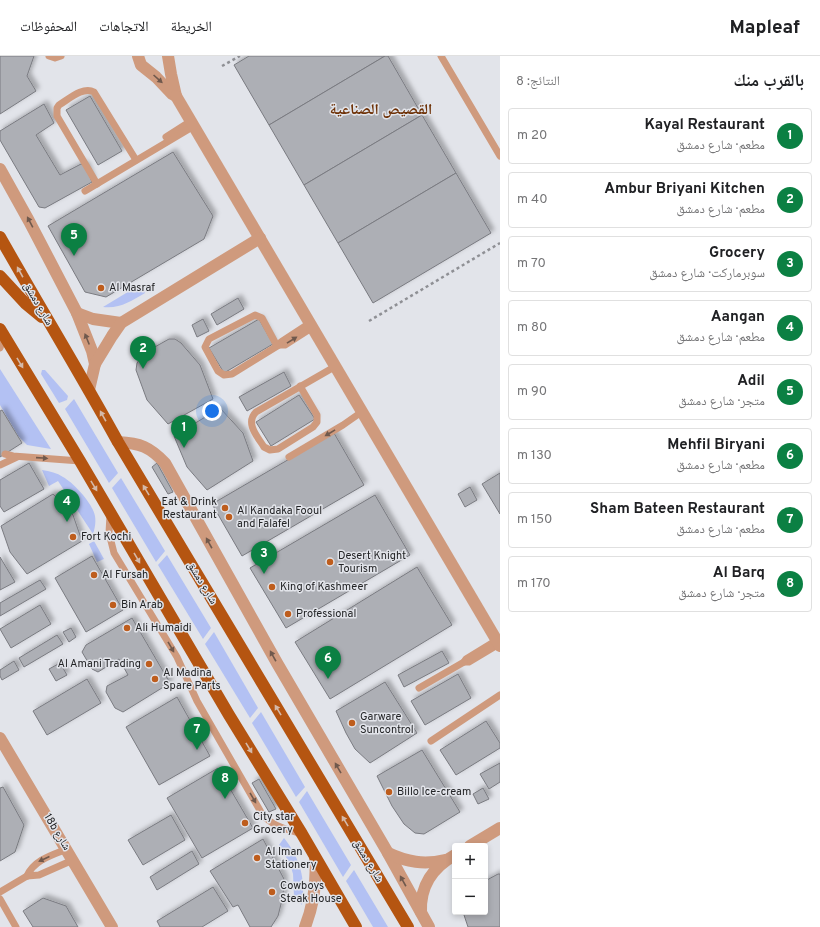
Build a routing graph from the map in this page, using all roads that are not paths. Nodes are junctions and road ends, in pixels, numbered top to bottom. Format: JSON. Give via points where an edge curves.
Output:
{"nodes":[{"id":1,"x":49,"y":56,"type":"edge"},
{"id":2,"x":62,"y":56,"type":"edge"},
{"id":3,"x":138,"y":56,"type":"edge"},
{"id":4,"x":168,"y":56,"type":"edge"},
{"id":5,"x":441,"y":56,"type":"edge"},
{"id":6,"x":176,"y":96,"type":"junction"},
{"id":7,"x":192,"y":124,"type":"junction"},
{"id":8,"x":500,"y":156,"type":"edge"},
{"id":9,"x":136,"y":160,"type":"junction"},
{"id":10,"x":0,"y":169,"type":"edge"},
{"id":11,"x":97,"y":184,"type":"junction"},
{"id":12,"x":85,"y":191,"type":"dead end"},
{"id":13,"x":0,"y":237,"type":"edge"},
{"id":14,"x":260,"y":238,"type":"junction"},
{"id":15,"x":0,"y":276,"type":"edge"},
{"id":16,"x":76,"y":313,"type":"junction"},
{"id":17,"x":47,"y":321,"type":"junction"},
{"id":18,"x":121,"y":323,"type":"junction"},
{"id":19,"x":312,"y":325,"type":"junction"},
{"id":20,"x":2,"y":332,"type":"edge"},
{"id":21,"x":278,"y":346,"type":"junction"},
{"id":22,"x":0,"y":348,"type":"edge"},
{"id":23,"x":95,"y":364,"type":"junction"},
{"id":24,"x":336,"y":366,"type":"junction"},
{"id":25,"x":300,"y":386,"type":"junction"},
{"id":26,"x":89,"y":390,"type":"junction"},
{"id":27,"x":363,"y":411,"type":"junction"},
{"id":28,"x":118,"y":442,"type":"junction"},
{"id":29,"x":5,"y":454,"type":"dead end"},
{"id":30,"x":16,"y":457,"type":"junction"},
{"id":31,"x":289,"y":457,"type":"dead end"},
{"id":32,"x":80,"y":461,"type":"junction"},
{"id":33,"x":0,"y":465,"type":"edge"},
{"id":34,"x":110,"y":512,"type":"junction"},
{"id":35,"x":498,"y":643,"type":"edge"},
{"id":36,"x":419,"y":688,"type":"dead end"},
{"id":37,"x":500,"y":695,"type":"edge"},
{"id":38,"x":0,"y":738,"type":"edge"},
{"id":39,"x":431,"y":741,"type":"dead end"},
{"id":40,"x":500,"y":828,"type":"edge"},
{"id":41,"x":302,"y":834,"type":"junction"},
{"id":42,"x":475,"y":843,"type":"edge"},
{"id":43,"x":67,"y":848,"type":"junction"},
{"id":44,"x":388,"y":853,"type":"junction"},
{"id":45,"x":315,"y":858,"type":"junction"},
{"id":46,"x":450,"y":858,"type":"edge"},
{"id":47,"x":73,"y":860,"type":"junction"},
{"id":48,"x":27,"y":876,"type":"junction"},
{"id":49,"x":0,"y":892,"type":"edge"},
{"id":50,"x":0,"y":899,"type":"edge"},
{"id":51,"x":421,"y":913,"type":"junction"},
{"id":52,"x":16,"y":927,"type":"edge"},
{"id":53,"x":112,"y":927,"type":"edge"},
{"id":54,"x":305,"y":927,"type":"edge"},
{"id":55,"x":356,"y":927,"type":"edge"},
{"id":56,"x":408,"y":927,"type":"edge"},
{"id":57,"x":429,"y":927,"type":"edge"}],
"edges":[{"from":1,"to":2,"type":"lane"},
{"from":3,"to":6,"type":"street","one_way":true,"via":[[141,65]]},
{"from":4,"to":6,"type":"street"},
{"from":5,"to":8,"type":"lane"},
{"from":6,"to":7,"type":"street"},
{"from":7,"to":9,"type":"lane","via":[[160,142]]},
{"from":7,"to":14,"type":"street"},
{"from":9,"to":11,"type":"lane"},
{"from":9,"to":11,"type":"lane","via":[[94,92],[83,90],[59,105],[57,116]]},
{"from":16,"to":10,"type":"street","one_way":true,"via":[[30,221]]},
{"from":11,"to":12,"type":"lane"},
{"from":17,"to":13,"type":"main road","name":"شارع دمشق","one_way":true},
{"from":14,"to":18,"type":"street"},
{"from":14,"to":19,"type":"street"},
{"from":15,"to":17,"type":"main road","via":[[25,303]]},
{"from":16,"to":18,"type":"street","via":[[92,319]]},
{"from":23,"to":16,"type":"street","one_way":true},
{"from":17,"to":26,"type":"main road","name":"شارع دمشق"},
{"from":18,"to":23,"type":"street"},
{"from":19,"to":21,"type":"lane"},
{"from":19,"to":24,"type":"street"},
{"from":20,"to":22,"type":"lane"},
{"from":20,"to":32,"type":"main road","one_way":true},
{"from":21,"to":21,"type":"lane","via":[[262,318],[255,315],[209,339],[205,344],[218,371],[224,375],[232,374]]},
{"from":23,"to":26,"type":"street"},
{"from":24,"to":25,"type":"lane"},
{"from":24,"to":27,"type":"street"},
{"from":25,"to":25,"type":"lane","via":[[317,415],[317,422],[278,449],[270,450],[264,447],[251,425],[251,418],[256,412]]},
{"from":28,"to":26,"type":"main road","name":"شارع دمشق","one_way":true},
{"from":27,"to":31,"type":"lane","one_way":true},
{"from":27,"to":35,"type":"street"},
{"from":44,"to":28,"type":"street","one_way":true,"via":[[277,664],[165,463],[158,455],[141,445]]},
{"from":56,"to":28,"type":"main road","name":"شارع دمشق","one_way":true},
{"from":29,"to":30,"type":"lane"},
{"from":30,"to":32,"type":"lane","one_way":true},
{"from":30,"to":33,"type":"lane"},
{"from":32,"to":34,"type":"main road","one_way":true},
{"from":34,"to":41,"type":"main road","one_way":true},
{"from":34,"to":41,"type":"lane","one_way":true,"via":[[109,533],[114,553],[177,657],[197,701],[262,814],[278,827]]},
{"from":35,"to":36,"type":"lane"},
{"from":37,"to":39,"type":"lane"},
{"from":38,"to":43,"type":"street","name":"18b شارع"},
{"from":40,"to":42,"type":"street"},
{"from":41,"to":45,"type":"main road"},
{"from":43,"to":47,"type":"street","name":"18b شارع"},
{"from":43,"to":48,"type":"lane","one_way":true,"via":[[38,862]]},
{"from":44,"to":46,"type":"street","via":[[416,863],[434,863]]},
{"from":51,"to":44,"type":"street","one_way":true},
{"from":45,"to":54,"type":"street","via":[[315,895]]},
{"from":45,"to":55,"type":"main road"},
{"from":46,"to":51,"type":"street","via":[[431,874],[426,883]]},
{"from":47,"to":48,"type":"lane","via":[[39,875]]},
{"from":47,"to":53,"type":"street","name":"18b شارع"},
{"from":48,"to":49,"type":"lane"},
{"from":50,"to":52,"type":"lane"},
{"from":51,"to":57,"type":"street"}]}
